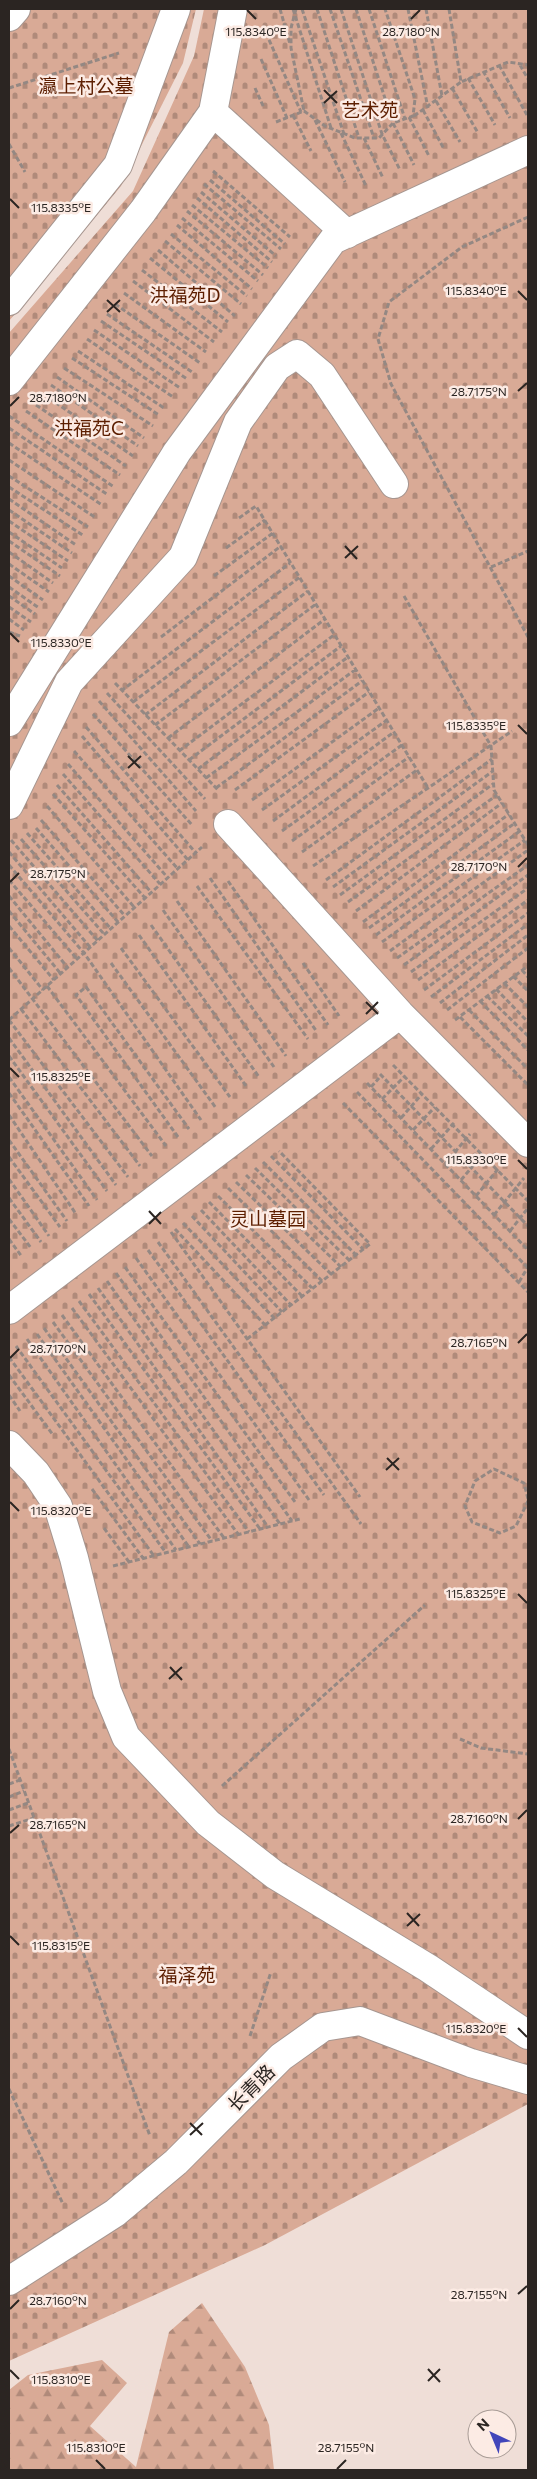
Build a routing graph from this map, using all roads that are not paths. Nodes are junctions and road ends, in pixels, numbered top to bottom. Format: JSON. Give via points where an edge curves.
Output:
{"nodes":[{"id":1,"x":16,"y":9,"type":"edge"},
{"id":2,"x":176,"y":9,"type":"edge"},
{"id":3,"x":233,"y":9,"type":"edge"},
{"id":4,"x":9,"y":17,"type":"edge"},
{"id":5,"x":213,"y":112,"type":"junction"},
{"id":6,"x":479,"y":173,"type":"edge"},
{"id":7,"x":373,"y":222,"type":"junction"},
{"id":8,"x":104,"y":259,"type":"edge"},
{"id":9,"x":9,"y":300,"type":"edge"},
{"id":10,"x":394,"y":484,"type":"dead end"},
{"id":11,"x":9,"y":722,"type":"edge"},
{"id":12,"x":41,"y":744,"type":"edge"},
{"id":13,"x":229,"y":821,"type":"road end"},
{"id":14,"x":399,"y":1013,"type":"junction"},
{"id":15,"x":528,"y":1142,"type":"edge"},
{"id":16,"x":9,"y":1310,"type":"edge"},
{"id":17,"x":9,"y":1445,"type":"edge"},
{"id":18,"x":528,"y":2035,"type":"edge"},
{"id":19,"x":528,"y":2080,"type":"edge"},
{"id":20,"x":9,"y":2280,"type":"edge"}],
"edges":[{"from":1,"to":4,"type":"street"},
{"from":2,"to":9,"type":"street","via":[[118,165]]},
{"from":3,"to":5,"type":"street"},
{"from":5,"to":7,"type":"street","via":[[238,135]]},
{"from":5,"to":8,"type":"street"},
{"from":6,"to":7,"type":"street"},
{"from":7,"to":11,"type":"street","via":[[334,240],[196,433]]},
{"from":10,"to":12,"type":"street","via":[[322,375],[297,354],[277,366],[238,422],[183,556]]},
{"from":13,"to":14,"type":"street","via":[[283,886]]},
{"from":14,"to":15,"type":"street"},
{"from":14,"to":16,"type":"street"},
{"from":17,"to":18,"type":"street","via":[[36,1473],[58,1506],[107,1690],[126,1737],[208,1823],[276,1875],[428,1968]]},
{"from":19,"to":20,"type":"street","name":"长青路","via":[[471,2063],[360,2021],[323,2027],[281,2056],[176,2162],[116,2213]]}]}
